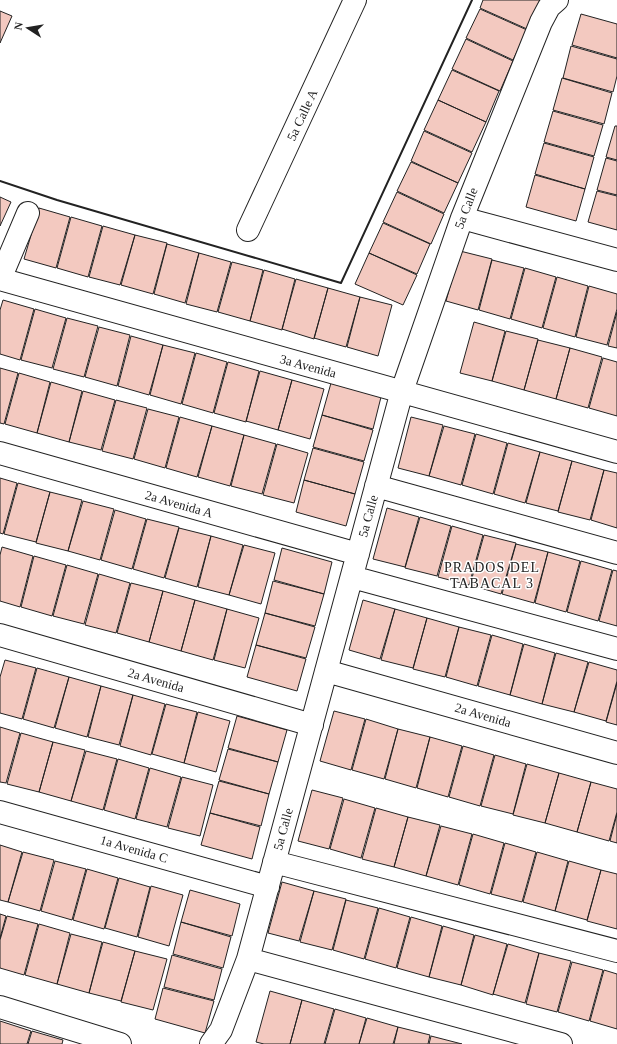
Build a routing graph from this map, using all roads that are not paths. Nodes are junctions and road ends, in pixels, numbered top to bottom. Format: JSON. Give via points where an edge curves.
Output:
{"nodes":[{"id":1,"x":355,"y":0,"type":"edge"},
{"id":2,"x":557,"y":0,"type":"edge"},
{"id":3,"x":28,"y":213,"type":"dead end"},
{"id":4,"x":462,"y":218,"type":"junction"},
{"id":5,"x":248,"y":230,"type":"dead end"},
{"id":6,"x":617,"y":260,"type":"edge"},
{"id":7,"x":0,"y":279,"type":"edge"},
{"id":8,"x":402,"y":391,"type":"junction"},
{"id":9,"x":617,"y":452,"type":"edge"},
{"id":10,"x":0,"y":453,"type":"edge"},
{"id":11,"x":376,"y":486,"type":"junction"},
{"id":12,"x":617,"y":553,"type":"edge"},
{"id":13,"x":358,"y":554,"type":"junction"},
{"id":14,"x":352,"y":577,"type":"junction"},
{"id":15,"x":0,"y":635,"type":"edge"},
{"id":16,"x":617,"y":648,"type":"edge"},
{"id":17,"x":326,"y":670,"type":"junction"},
{"id":18,"x":312,"y":724,"type":"junction"},
{"id":19,"x":617,"y":753,"type":"edge"},
{"id":20,"x":0,"y":812,"type":"edge"},
{"id":21,"x":274,"y":862,"type":"junction"},
{"id":22,"x":268,"y":887,"type":"junction"},
{"id":23,"x":617,"y":951,"type":"edge"},
{"id":24,"x":248,"y":959,"type":"junction"},
{"id":25,"x":0,"y":1007,"type":"edge"},
{"id":26,"x":120,"y":1044,"type":"edge"},
{"id":27,"x":212,"y":1044,"type":"edge"},
{"id":28,"x":561,"y":1044,"type":"edge"}],
"edges":[{"from":1,"to":5,"type":"street","name":"5a Calle A"},
{"from":2,"to":4,"type":"street","name":"5a Calle","via":[[549,7],[541,22]]},
{"from":3,"to":7,"type":"street"},
{"from":4,"to":6,"type":"street"},
{"from":4,"to":8,"type":"street","name":"5a Calle"},
{"from":7,"to":8,"type":"street","name":"3a Avenida"},
{"from":8,"to":9,"type":"street","name":"3a Avenida"},
{"from":8,"to":11,"type":"street","name":"5a Calle"},
{"from":10,"to":13,"type":"street","name":"2a Avenida A"},
{"from":11,"to":12,"type":"street"},
{"from":11,"to":13,"type":"street","name":"5a Calle"},
{"from":13,"to":14,"type":"street","name":"5a Calle"},
{"from":14,"to":16,"type":"street"},
{"from":14,"to":17,"type":"street","name":"5a Calle"},
{"from":15,"to":18,"type":"street","name":"2a Avenida"},
{"from":17,"to":18,"type":"street","name":"5a Calle"},
{"from":17,"to":19,"type":"street","name":"2a Avenida"},
{"from":18,"to":21,"type":"street","name":"5a Calle"},
{"from":20,"to":22,"type":"street","name":"1a Avenida C"},
{"from":21,"to":22,"type":"street","name":"5a Calle"},
{"from":21,"to":23,"type":"street"},
{"from":22,"to":24,"type":"street","name":"5a Calle"},
{"from":24,"to":27,"type":"street","name":"5a Calle","via":[[221,1030]]},
{"from":24,"to":28,"type":"street"},
{"from":25,"to":26,"type":"street"}]}
